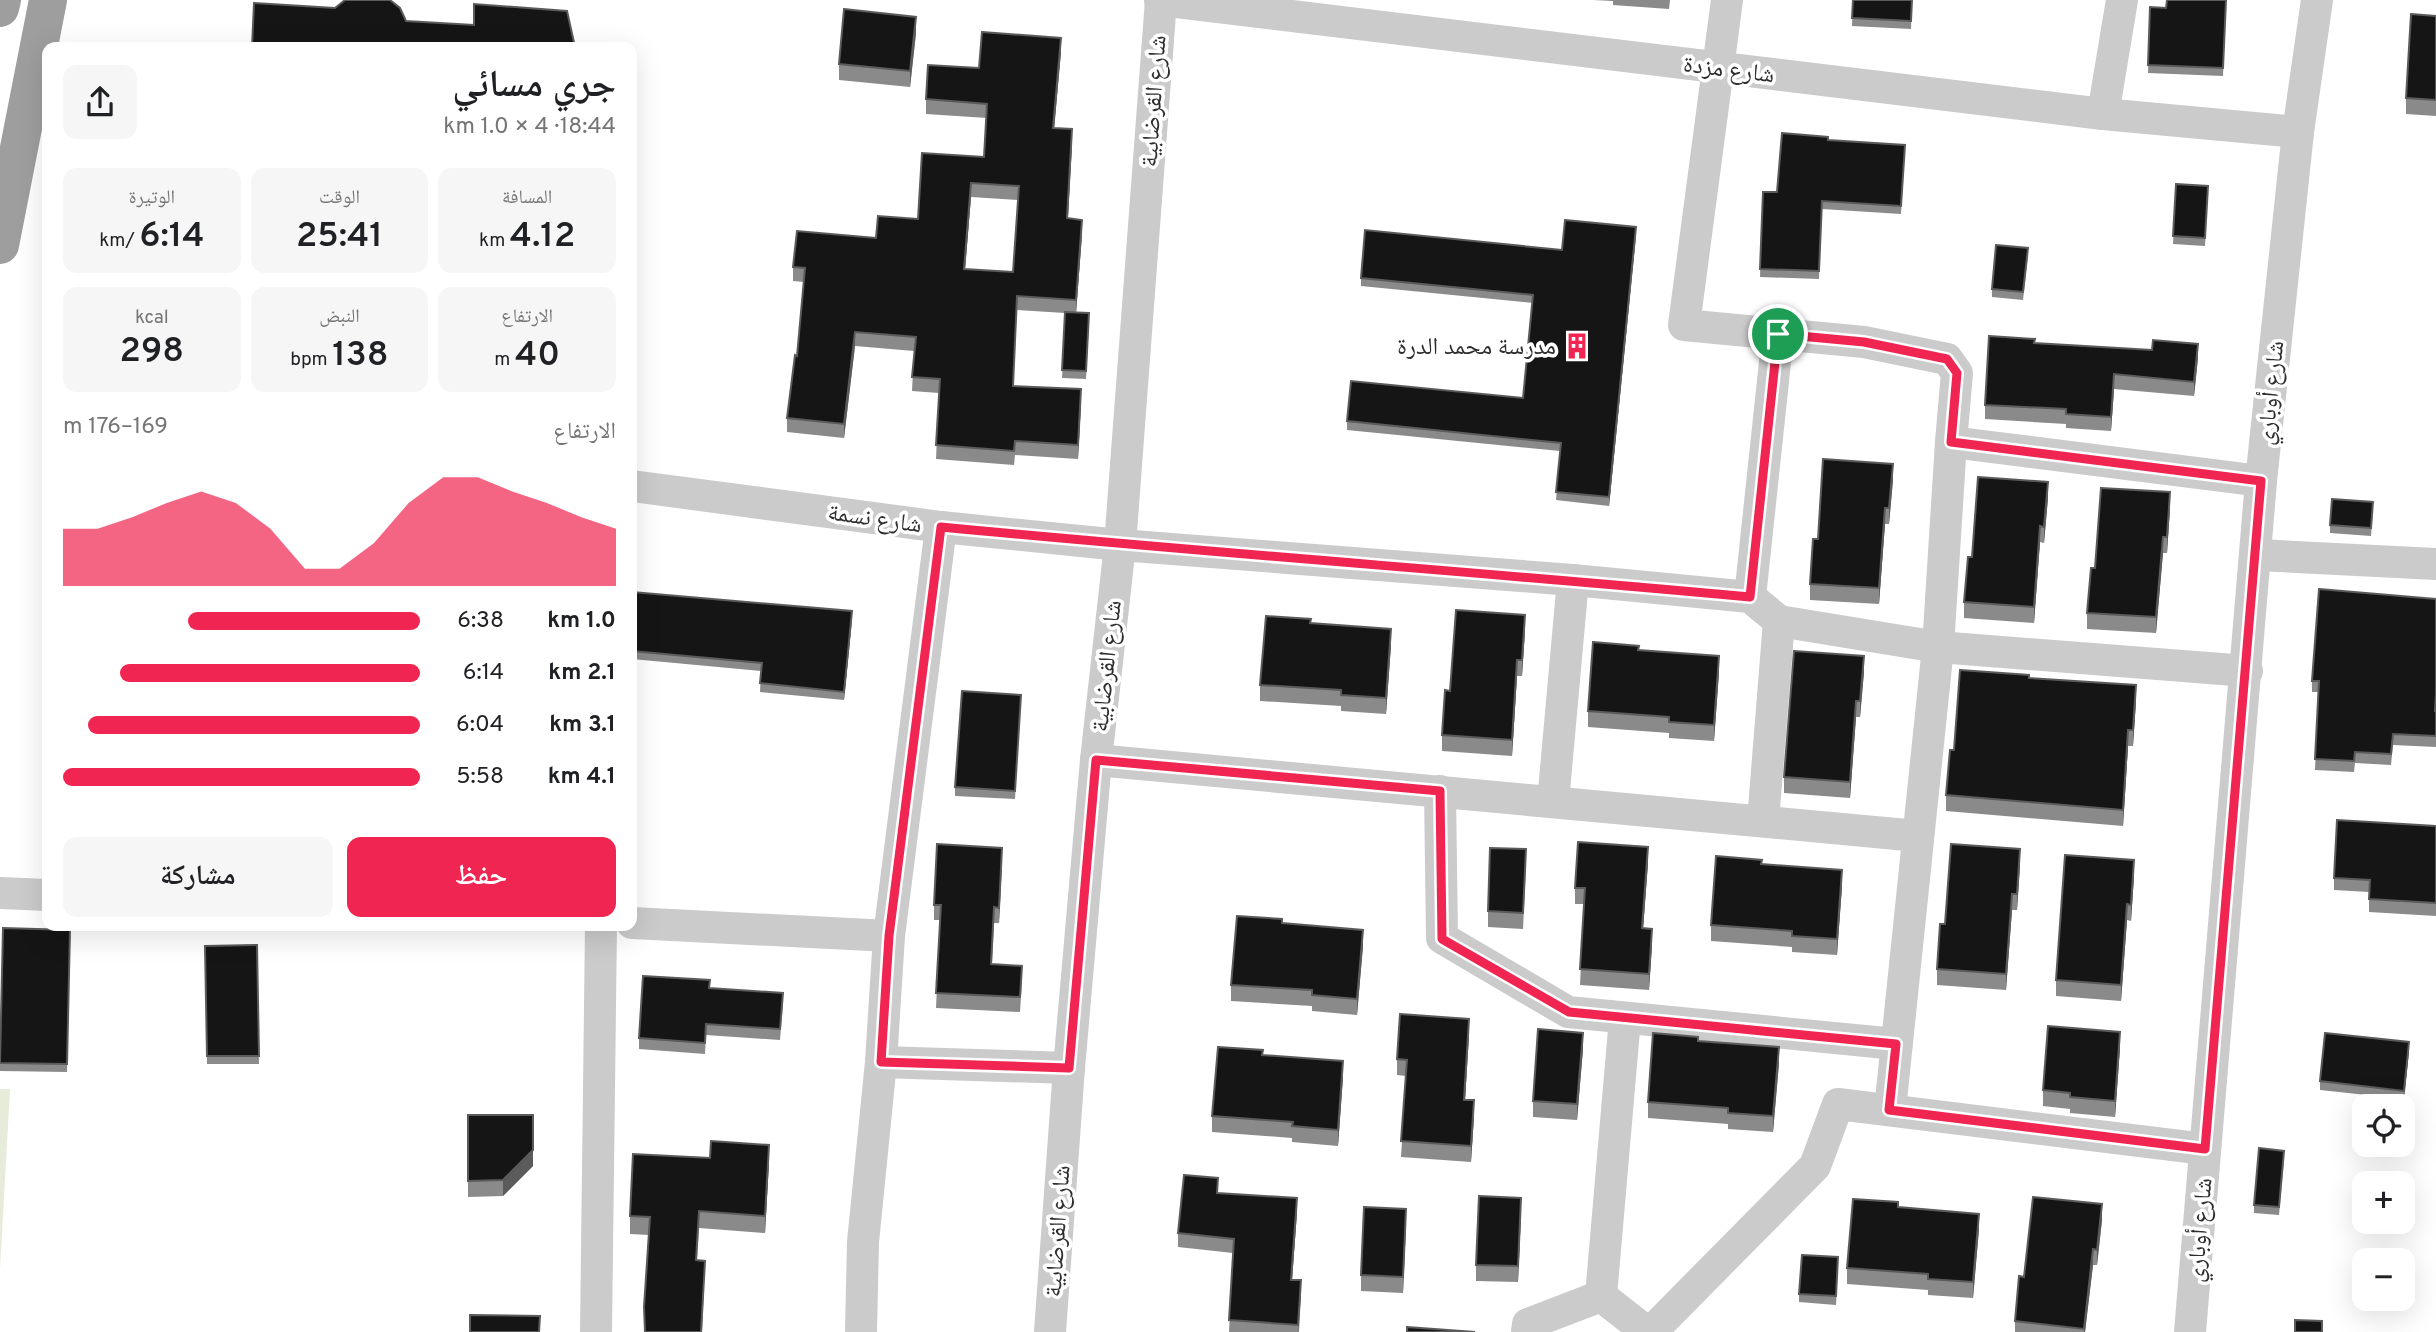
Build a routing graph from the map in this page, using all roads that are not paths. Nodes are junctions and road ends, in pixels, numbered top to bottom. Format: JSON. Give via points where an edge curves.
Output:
{"nodes":[{"id":1,"x":2,"y":0,"type":"edge"},
{"id":2,"x":48,"y":0,"type":"edge"},
{"id":3,"x":1160,"y":0,"type":"edge"},
{"id":4,"x":1727,"y":0,"type":"edge"},
{"id":5,"x":2122,"y":0,"type":"edge"},
{"id":6,"x":2317,"y":0,"type":"edge"},
{"id":7,"x":0,"y":8,"type":"edge"},
{"id":8,"x":1360,"y":12,"type":"edge"},
{"id":9,"x":1717,"y":67,"type":"junction"},
{"id":10,"x":2103,"y":114,"type":"junction"},
{"id":11,"x":2298,"y":132,"type":"junction"},
{"id":12,"x":0,"y":245,"type":"edge"},
{"id":13,"x":1778,"y":334,"type":"junction"},
{"id":14,"x":1951,"y":442,"type":"junction"},
{"id":15,"x":2261,"y":481,"type":"junction"},
{"id":16,"x":637,"y":487,"type":"edge"},
{"id":17,"x":941,"y":527,"type":"junction"},
{"id":18,"x":1120,"y":545,"type":"junction"},
{"id":19,"x":2256,"y":555,"type":"junction"},
{"id":20,"x":2436,"y":564,"type":"edge"},
{"id":21,"x":1573,"y":580,"type":"junction"},
{"id":22,"x":1750,"y":597,"type":"junction"},
{"id":23,"x":1779,"y":621,"type":"junction"},
{"id":24,"x":1938,"y":647,"type":"junction"},
{"id":25,"x":2246,"y":671,"type":"junction"},
{"id":26,"x":1096,"y":760,"type":"junction"},
{"id":27,"x":1440,"y":791,"type":"junction"},
{"id":28,"x":1553,"y":802,"type":"junction"},
{"id":29,"x":1763,"y":821,"type":"junction"},
{"id":30,"x":1918,"y":836,"type":"junction"},
{"id":31,"x":0,"y":892,"type":"edge"},
{"id":32,"x":42,"y":895,"type":"edge"},
{"id":33,"x":637,"y":923,"type":"edge"},
{"id":34,"x":601,"y":931,"type":"edge"},
{"id":35,"x":889,"y":936,"type":"junction"},
{"id":36,"x":1625,"y":1018,"type":"junction"},
{"id":37,"x":1896,"y":1044,"type":"junction"},
{"id":38,"x":881,"y":1062,"type":"junction"},
{"id":39,"x":1069,"y":1068,"type":"junction"},
{"id":40,"x":1889,"y":1110,"type":"junction"},
{"id":41,"x":2205,"y":1149,"type":"junction"},
{"id":42,"x":1601,"y":1296,"type":"junction"},
{"id":43,"x":596,"y":1332,"type":"edge"},
{"id":44,"x":861,"y":1332,"type":"edge"},
{"id":45,"x":1050,"y":1332,"type":"edge"},
{"id":46,"x":1527,"y":1332,"type":"edge"},
{"id":47,"x":1649,"y":1332,"type":"edge"},
{"id":48,"x":2190,"y":1332,"type":"edge"}],
"edges":[{"from":1,"to":7,"type":"highway"},
{"from":2,"to":12,"type":"highway"},
{"from":3,"to":8,"type":"street","name":"شارع مزدة"},
{"from":3,"to":18,"type":"street","name":"شارع القرضابية"},
{"from":4,"to":9,"type":"street"},
{"from":5,"to":10,"type":"street"},
{"from":6,"to":11,"type":"street","name":"شارع أوباري"},
{"from":8,"to":9,"type":"street","name":"شارع مزدة"},
{"from":9,"to":10,"type":"street","name":"شارع مزدة"},
{"from":9,"to":13,"type":"street","via":[[1684,325]]},
{"from":10,"to":11,"type":"street","name":"شارع مزدة"},
{"from":11,"to":15,"type":"street","name":"شارع أوباري"},
{"from":13,"to":14,"type":"street","via":[[1864,342],[1947,359],[1957,373]]},
{"from":13,"to":22,"type":"street"},
{"from":14,"to":15,"type":"street"},
{"from":14,"to":24,"type":"street"},
{"from":15,"to":19,"type":"street","name":"شارع أوباري"},
{"from":16,"to":17,"type":"street","name":"شارع نسمة"},
{"from":17,"to":18,"type":"street","name":"شارع نسمة"},
{"from":17,"to":35,"type":"street"},
{"from":18,"to":21,"type":"street","name":"شارع نسمة"},
{"from":18,"to":26,"type":"street","name":"شارع القرضابية"},
{"from":19,"to":20,"type":"street"},
{"from":19,"to":25,"type":"street","name":"شارع أوباري"},
{"from":21,"to":22,"type":"street","name":"شارع نسمة"},
{"from":21,"to":28,"type":"street"},
{"from":22,"to":23,"type":"street"},
{"from":23,"to":24,"type":"street"},
{"from":23,"to":29,"type":"street"},
{"from":24,"to":25,"type":"street"},
{"from":24,"to":30,"type":"street"},
{"from":25,"to":41,"type":"street","name":"شارع أوباري"},
{"from":26,"to":27,"type":"street"},
{"from":26,"to":39,"type":"street","name":"شارع القرضابية"},
{"from":27,"to":28,"type":"street"},
{"from":27,"to":36,"type":"street","via":[[1442,939],[1569,1012]]},
{"from":28,"to":29,"type":"street"},
{"from":29,"to":30,"type":"street"},
{"from":30,"to":37,"type":"street"},
{"from":31,"to":32,"type":"street"},
{"from":33,"to":35,"type":"street"},
{"from":34,"to":43,"type":"street"},
{"from":35,"to":38,"type":"street"},
{"from":36,"to":37,"type":"street"},
{"from":36,"to":42,"type":"street"},
{"from":37,"to":40,"type":"street"},
{"from":38,"to":39,"type":"street"},
{"from":38,"to":44,"type":"street","via":[[863,1242]]},
{"from":39,"to":45,"type":"street","name":"شارع القرضابية"},
{"from":40,"to":41,"type":"street"},
{"from":40,"to":47,"type":"street","via":[[1838,1104],[1815,1166]]},
{"from":41,"to":48,"type":"street","name":"شارع أوباري"},
{"from":42,"to":46,"type":"street","via":[[1528,1324]]},
{"from":42,"to":47,"type":"street"}]}
